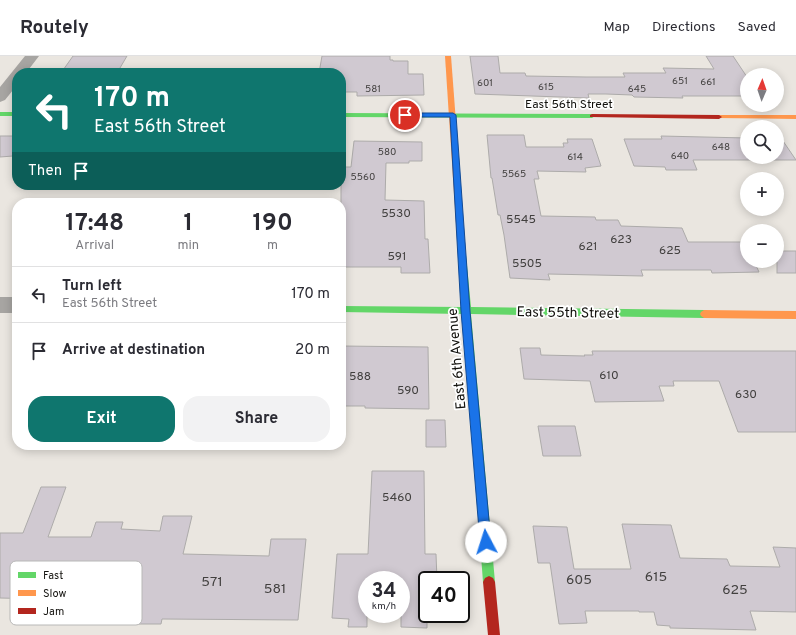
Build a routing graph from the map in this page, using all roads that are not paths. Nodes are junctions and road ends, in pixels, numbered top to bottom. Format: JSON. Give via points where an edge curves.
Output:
{"nodes":[{"id":1,"x":32,"y":56,"type":"edge"},
{"id":2,"x":448,"y":56,"type":"edge"},
{"id":3,"x":23,"y":68,"type":"edge"},
{"id":4,"x":12,"y":82,"type":"edge"},
{"id":5,"x":0,"y":97,"type":"edge"},
{"id":6,"x":0,"y":114,"type":"edge"},
{"id":7,"x":12,"y":114,"type":"edge"},
{"id":8,"x":346,"y":115,"type":"edge"},
{"id":9,"x":453,"y":115,"type":"junction"},
{"id":10,"x":796,"y":118,"type":"edge"},
{"id":11,"x":0,"y":305,"type":"edge"},
{"id":12,"x":12,"y":305,"type":"edge"},
{"id":13,"x":346,"y":310,"type":"edge"},
{"id":14,"x":466,"y":311,"type":"junction"},
{"id":15,"x":796,"y":315,"type":"edge"},
{"id":16,"x":494,"y":635,"type":"edge"}],
"edges":[{"from":1,"to":3,"type":"street"},
{"from":2,"to":9,"type":"street","name":"East 6th Avenue"},
{"from":4,"to":5,"type":"street"},
{"from":6,"to":7,"type":"street"},
{"from":8,"to":9,"type":"street","name":"East 56th Street"},
{"from":9,"to":10,"type":"street","name":"East 56th Street"},
{"from":9,"to":14,"type":"street","name":"East 6th Avenue"},
{"from":11,"to":12,"type":"street"},
{"from":13,"to":14,"type":"street","name":"East 55th Street"},
{"from":14,"to":15,"type":"street","name":"East 55th Street"},
{"from":14,"to":16,"type":"street","name":"East 6th Avenue"}]}
